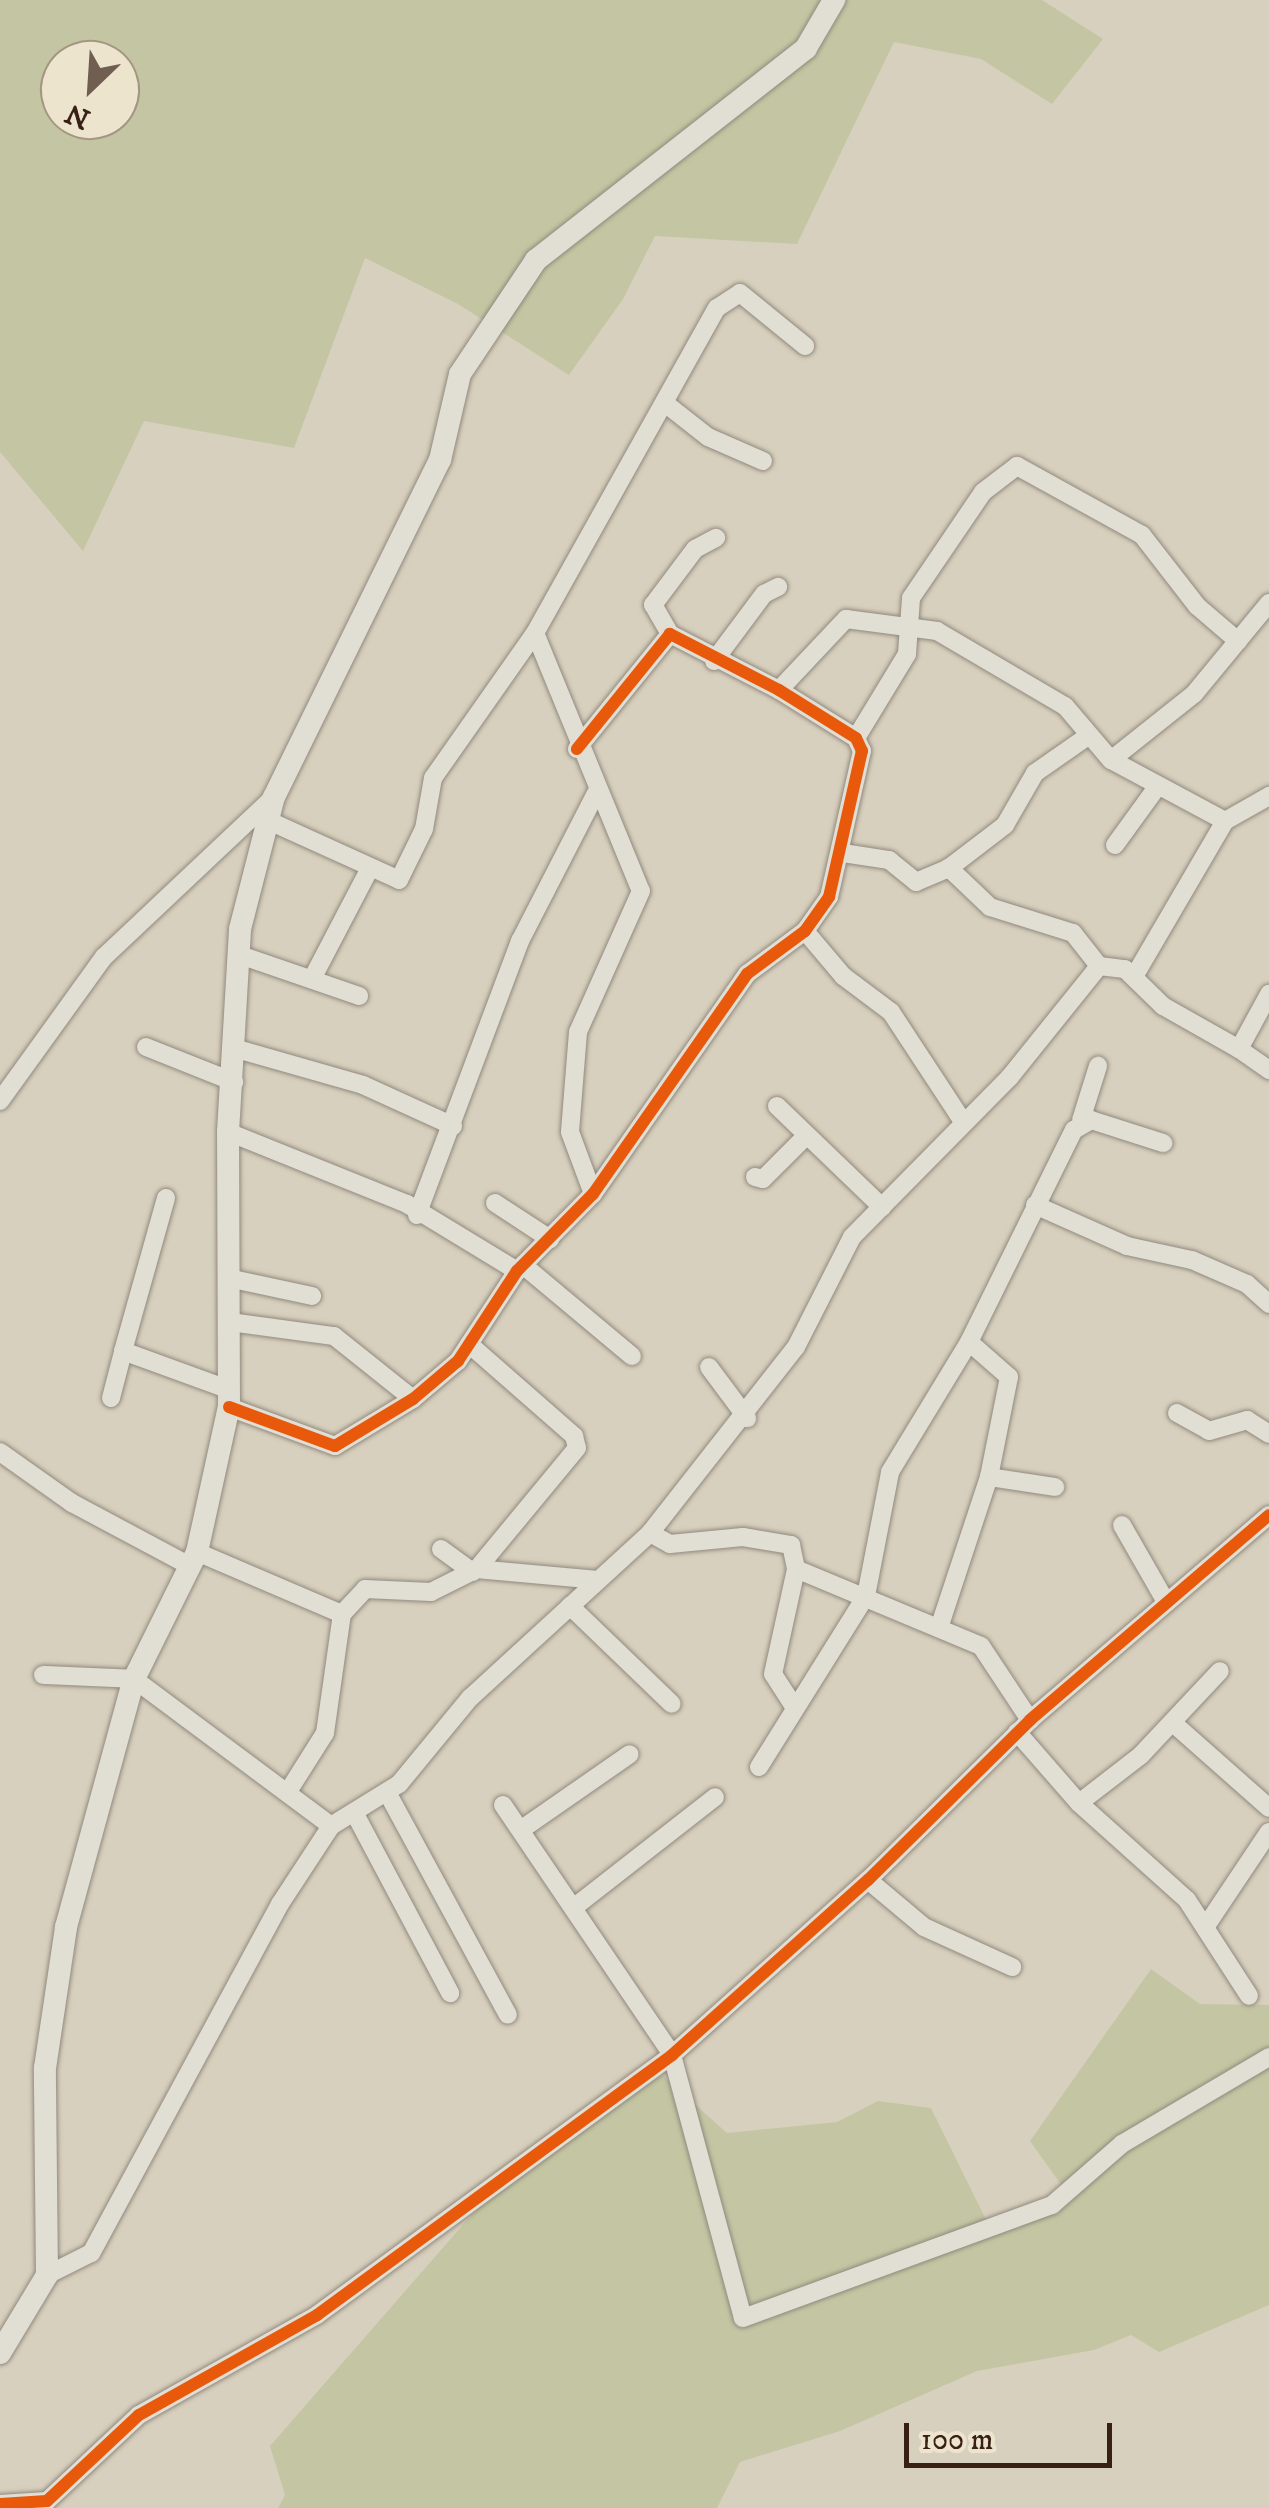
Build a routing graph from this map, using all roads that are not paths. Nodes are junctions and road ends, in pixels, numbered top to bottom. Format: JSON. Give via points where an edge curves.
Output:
{"nodes":[{"id":1,"x":834,"y":0,"type":"edge"},
{"id":2,"x":805,"y":346,"type":"dead end"},
{"id":3,"x":666,"y":404,"type":"junction"},
{"id":4,"x":763,"y":461,"type":"dead end"},
{"id":5,"x":716,"y":538,"type":"dead end"},
{"id":6,"x":778,"y":588,"type":"dead end"},
{"id":7,"x":1269,"y":603,"type":"edge"},
{"id":8,"x":914,"y":630,"type":"junction"},
{"id":9,"x":534,"y":634,"type":"junction"},
{"id":10,"x":670,"y":634,"type":"junction"},
{"id":11,"x":1238,"y":641,"type":"junction"},
{"id":12,"x":714,"y":661,"type":"junction"},
{"id":13,"x":779,"y":690,"type":"junction"},
{"id":14,"x":1088,"y":736,"type":"junction"},
{"id":15,"x":856,"y":738,"type":"junction"},
{"id":16,"x":577,"y":749,"type":"junction"},
{"id":17,"x":1111,"y":760,"type":"junction"},
{"id":18,"x":1157,"y":787,"type":"junction"},
{"id":19,"x":596,"y":793,"type":"junction"},
{"id":20,"x":1269,"y":796,"type":"edge"},
{"id":21,"x":274,"y":797,"type":"junction"},
{"id":22,"x":267,"y":820,"type":"junction"},
{"id":23,"x":1224,"y":821,"type":"junction"},
{"id":24,"x":1115,"y":845,"type":"dead end"},
{"id":25,"x":843,"y":854,"type":"junction"},
{"id":26,"x":949,"y":868,"type":"junction"},
{"id":27,"x":368,"y":870,"type":"junction"},
{"id":28,"x":805,"y":931,"type":"junction"},
{"id":29,"x":240,"y":954,"type":"junction"},
{"id":30,"x":1099,"y":966,"type":"junction"},
{"id":31,"x":1135,"y":975,"type":"junction"},
{"id":32,"x":312,"y":978,"type":"junction"},
{"id":33,"x":1269,"y":994,"type":"edge"},
{"id":34,"x":359,"y":996,"type":"dead end"},
{"id":35,"x":146,"y":1047,"type":"dead end"},
{"id":36,"x":237,"y":1050,"type":"junction"},
{"id":37,"x":1239,"y":1050,"type":"junction"},
{"id":38,"x":1098,"y":1066,"type":"dead end"},
{"id":39,"x":1269,"y":1070,"type":"edge"},
{"id":40,"x":234,"y":1082,"type":"junction"},
{"id":41,"x":0,"y":1101,"type":"edge"},
{"id":42,"x":777,"y":1106,"type":"dead end"},
{"id":43,"x":962,"y":1120,"type":"junction"},
{"id":44,"x":1081,"y":1120,"type":"junction"},
{"id":45,"x":452,"y":1126,"type":"junction"},
{"id":46,"x":228,"y":1132,"type":"junction"},
{"id":47,"x":806,"y":1136,"type":"junction"},
{"id":48,"x":1163,"y":1143,"type":"dead end"},
{"id":49,"x":755,"y":1177,"type":"dead end"},
{"id":50,"x":594,"y":1194,"type":"junction"},
{"id":51,"x":166,"y":1198,"type":"dead end"},
{"id":52,"x":495,"y":1204,"type":"dead end"},
{"id":53,"x":1035,"y":1204,"type":"junction"},
{"id":54,"x":882,"y":1206,"type":"junction"},
{"id":55,"x":418,"y":1215,"type":"junction"},
{"id":56,"x":550,"y":1239,"type":"junction"},
{"id":57,"x":520,"y":1268,"type":"junction"},
{"id":58,"x":228,"y":1278,"type":"junction"},
{"id":59,"x":312,"y":1296,"type":"dead end"},
{"id":60,"x":1269,"y":1304,"type":"edge"},
{"id":61,"x":230,"y":1322,"type":"junction"},
{"id":62,"x":968,"y":1342,"type":"junction"},
{"id":63,"x":470,"y":1344,"type":"junction"},
{"id":64,"x":124,"y":1352,"type":"junction"},
{"id":65,"x":632,"y":1356,"type":"dead end"},
{"id":66,"x":709,"y":1366,"type":"dead end"},
{"id":67,"x":111,"y":1398,"type":"dead end"},
{"id":68,"x":229,"y":1399,"type":"junction"},
{"id":69,"x":413,"y":1399,"type":"junction"},
{"id":70,"x":1177,"y":1412,"type":"dead end"},
{"id":71,"x":747,"y":1418,"type":"junction"},
{"id":72,"x":1269,"y":1434,"type":"edge"},
{"id":73,"x":0,"y":1452,"type":"edge"},
{"id":74,"x":989,"y":1477,"type":"junction"},
{"id":75,"x":1056,"y":1486,"type":"dead end"},
{"id":76,"x":1269,"y":1515,"type":"edge"},
{"id":77,"x":1122,"y":1525,"type":"dead end"},
{"id":78,"x":650,"y":1533,"type":"junction"},
{"id":79,"x":441,"y":1549,"type":"dead end"},
{"id":80,"x":194,"y":1559,"type":"junction"},
{"id":81,"x":796,"y":1569,"type":"junction"},
{"id":82,"x":475,"y":1570,"type":"junction"},
{"id":83,"x":598,"y":1580,"type":"junction"},
{"id":84,"x":866,"y":1596,"type":"junction"},
{"id":85,"x":1165,"y":1600,"type":"junction"},
{"id":86,"x":570,"y":1606,"type":"junction"},
{"id":87,"x":342,"y":1614,"type":"junction"},
{"id":88,"x":940,"y":1628,"type":"junction"},
{"id":89,"x":1220,"y":1671,"type":"dead end"},
{"id":90,"x":44,"y":1675,"type":"dead end"},
{"id":91,"x":134,"y":1678,"type":"junction"},
{"id":92,"x":672,"y":1704,"type":"dead end"},
{"id":93,"x":795,"y":1708,"type":"junction"},
{"id":94,"x":1173,"y":1723,"type":"junction"},
{"id":95,"x":1024,"y":1726,"type":"junction"},
{"id":96,"x":630,"y":1754,"type":"dead end"},
{"id":97,"x":760,"y":1767,"type":"dead end"},
{"id":98,"x":289,"y":1790,"type":"junction"},
{"id":99,"x":388,"y":1794,"type":"junction"},
{"id":100,"x":715,"y":1797,"type":"dead end"},
{"id":101,"x":1080,"y":1803,"type":"junction"},
{"id":102,"x":503,"y":1806,"type":"dead end"},
{"id":103,"x":1269,"y":1808,"type":"edge"},
{"id":104,"x":356,"y":1814,"type":"junction"},
{"id":105,"x":331,"y":1826,"type":"junction"},
{"id":106,"x":522,"y":1829,"type":"junction"},
{"id":107,"x":1269,"y":1832,"type":"edge"},
{"id":108,"x":868,"y":1880,"type":"junction"},
{"id":109,"x":577,"y":1905,"type":"junction"},
{"id":110,"x":1206,"y":1926,"type":"junction"},
{"id":111,"x":1012,"y":1966,"type":"dead end"},
{"id":112,"x":450,"y":1994,"type":"dead end"},
{"id":113,"x":1249,"y":1996,"type":"dead end"},
{"id":114,"x":508,"y":2016,"type":"dead end"},
{"id":115,"x":672,"y":2055,"type":"junction"},
{"id":116,"x":1269,"y":2057,"type":"edge"},
{"id":117,"x":47,"y":2275,"type":"junction"},
{"id":118,"x":5,"y":2328,"type":"edge"},
{"id":119,"x":0,"y":2353,"type":"edge"},
{"id":120,"x":0,"y":2504,"type":"edge"}],
"edges":[{"from":1,"to":21,"type":"main road","via":[[806,48],[536,260],[460,374],[440,460]]},
{"from":2,"to":3,"type":"street","via":[[732,294],[699,335]]},
{"from":3,"to":4,"type":"street","via":[[708,438]]},
{"from":3,"to":9,"type":"street"},
{"from":5,"to":10,"type":"street","via":[[699,544],[653,604]]},
{"from":6,"to":12,"type":"street","via":[[764,594]]},
{"from":7,"to":11,"type":"street"},
{"from":8,"to":11,"type":"street","via":[[910,598],[982,492],[1017,466],[1142,535],[1197,606]]},
{"from":8,"to":13,"type":"street","via":[[846,618]]},
{"from":8,"to":14,"type":"street","via":[[938,631],[1006,678],[1042,691]]},
{"from":8,"to":15,"type":"street"},
{"from":9,"to":16,"type":"street"},
{"from":9,"to":27,"type":"street","via":[[432,778],[424,829],[403,876],[392,882]]},
{"from":10,"to":12,"type":"street"},
{"from":10,"to":16,"type":"street"},
{"from":11,"to":17,"type":"street","via":[[1194,694]]},
{"from":12,"to":13,"type":"street"},
{"from":13,"to":15,"type":"street"},
{"from":14,"to":17,"type":"street"},
{"from":14,"to":26,"type":"street","via":[[1035,773],[1005,825]]},
{"from":15,"to":25,"type":"street","via":[[862,751]]},
{"from":16,"to":19,"type":"street"},
{"from":17,"to":18,"type":"street"},
{"from":18,"to":23,"type":"street"},
{"from":18,"to":24,"type":"street"},
{"from":19,"to":45,"type":"street","via":[[520,941]]},
{"from":19,"to":50,"type":"street","via":[[641,891],[578,1032],[570,1132]]},
{"from":20,"to":23,"type":"street"},
{"from":21,"to":22,"type":"main road"},
{"from":21,"to":41,"type":"street","via":[[104,957]]},
{"from":22,"to":27,"type":"street"},
{"from":22,"to":29,"type":"main road"},
{"from":23,"to":31,"type":"street"},
{"from":25,"to":26,"type":"street","via":[[889,860],[916,882]]},
{"from":25,"to":28,"type":"street","via":[[829,896]]},
{"from":26,"to":30,"type":"street","via":[[990,907],[1073,933]]},
{"from":27,"to":32,"type":"street"},
{"from":28,"to":43,"type":"street","via":[[843,976],[892,1012]]},
{"from":28,"to":50,"type":"street","via":[[747,974]]},
{"from":29,"to":32,"type":"street"},
{"from":29,"to":36,"type":"main road"},
{"from":30,"to":31,"type":"street"},
{"from":30,"to":43,"type":"street","via":[[1010,1078]]},
{"from":31,"to":37,"type":"street","via":[[1163,1006]]},
{"from":32,"to":34,"type":"street"},
{"from":33,"to":37,"type":"street"},
{"from":35,"to":40,"type":"street"},
{"from":36,"to":40,"type":"main road"},
{"from":36,"to":45,"type":"street","via":[[363,1085]]},
{"from":37,"to":39,"type":"street"},
{"from":38,"to":44,"type":"street"},
{"from":40,"to":46,"type":"main road"},
{"from":42,"to":47,"type":"street"},
{"from":43,"to":54,"type":"street"},
{"from":44,"to":48,"type":"street"},
{"from":44,"to":53,"type":"street"},
{"from":45,"to":55,"type":"street"},
{"from":46,"to":55,"type":"street","via":[[374,1190]]},
{"from":46,"to":58,"type":"main road"},
{"from":47,"to":49,"type":"street","via":[[763,1178]]},
{"from":47,"to":54,"type":"street"},
{"from":50,"to":56,"type":"street"},
{"from":51,"to":64,"type":"street"},
{"from":52,"to":56,"type":"street"},
{"from":53,"to":60,"type":"street","via":[[1126,1246],[1192,1260],[1247,1284]]},
{"from":53,"to":62,"type":"street"},
{"from":54,"to":71,"type":"street","via":[[852,1237],[796,1347]]},
{"from":55,"to":57,"type":"street"},
{"from":56,"to":57,"type":"street"},
{"from":57,"to":63,"type":"street"},
{"from":57,"to":65,"type":"street"},
{"from":58,"to":59,"type":"street"},
{"from":58,"to":61,"type":"main road"},
{"from":61,"to":68,"type":"main road"},
{"from":61,"to":69,"type":"street","via":[[334,1336]]},
{"from":62,"to":74,"type":"street","via":[[1010,1377]]},
{"from":62,"to":84,"type":"street","via":[[890,1472]]},
{"from":63,"to":69,"type":"street"},
{"from":63,"to":82,"type":"street","via":[[574,1436],[577,1448]]},
{"from":64,"to":67,"type":"street"},
{"from":64,"to":68,"type":"street"},
{"from":66,"to":71,"type":"street"},
{"from":68,"to":69,"type":"street","via":[[335,1446]]},
{"from":68,"to":80,"type":"main road"},
{"from":70,"to":72,"type":"street","via":[[1208,1431],[1246,1420]]},
{"from":71,"to":78,"type":"street"},
{"from":73,"to":80,"type":"street","via":[[72,1503]]},
{"from":74,"to":75,"type":"street"},
{"from":74,"to":88,"type":"street"},
{"from":76,"to":85,"type":"street"},
{"from":77,"to":85,"type":"street"},
{"from":78,"to":81,"type":"street","via":[[670,1544],[744,1537],[786,1543]]},
{"from":78,"to":83,"type":"street"},
{"from":79,"to":82,"type":"street"},
{"from":80,"to":87,"type":"street"},
{"from":80,"to":91,"type":"main road"},
{"from":81,"to":84,"type":"street"},
{"from":81,"to":93,"type":"street","via":[[773,1674]]},
{"from":82,"to":83,"type":"street"},
{"from":82,"to":87,"type":"street","via":[[431,1592],[365,1589]]},
{"from":83,"to":86,"type":"street"},
{"from":84,"to":88,"type":"street"},
{"from":84,"to":93,"type":"street"},
{"from":85,"to":95,"type":"street"},
{"from":86,"to":92,"type":"street"},
{"from":86,"to":99,"type":"street","via":[[470,1698]]},
{"from":87,"to":98,"type":"street","via":[[325,1733]]},
{"from":88,"to":95,"type":"street","via":[[981,1646]]},
{"from":89,"to":94,"type":"street"},
{"from":90,"to":91,"type":"street"},
{"from":91,"to":98,"type":"street"},
{"from":91,"to":117,"type":"main road","via":[[50,2016]]},
{"from":93,"to":97,"type":"street"},
{"from":94,"to":101,"type":"street"},
{"from":94,"to":103,"type":"street"},
{"from":95,"to":101,"type":"street"},
{"from":95,"to":108,"type":"street"},
{"from":96,"to":106,"type":"street"},
{"from":98,"to":105,"type":"street"},
{"from":99,"to":104,"type":"street"},
{"from":99,"to":114,"type":"street"},
{"from":100,"to":109,"type":"street"},
{"from":101,"to":110,"type":"street"},
{"from":102,"to":106,"type":"street"},
{"from":104,"to":105,"type":"street"},
{"from":104,"to":112,"type":"street"},
{"from":105,"to":117,"type":"street","via":[[280,1904],[90,2253]]},
{"from":106,"to":109,"type":"street"},
{"from":107,"to":110,"type":"street"},
{"from":108,"to":111,"type":"street","via":[[924,1927]]},
{"from":108,"to":115,"type":"street"},
{"from":109,"to":115,"type":"street"},
{"from":110,"to":113,"type":"street"},
{"from":115,"to":116,"type":"street","via":[[743,2318],[1052,2204],[1122,2144]]},
{"from":115,"to":120,"type":"street","via":[[317,2315],[139,2415],[47,2501]]},
{"from":117,"to":118,"type":"main road"},
{"from":118,"to":119,"type":"main road"}]}
